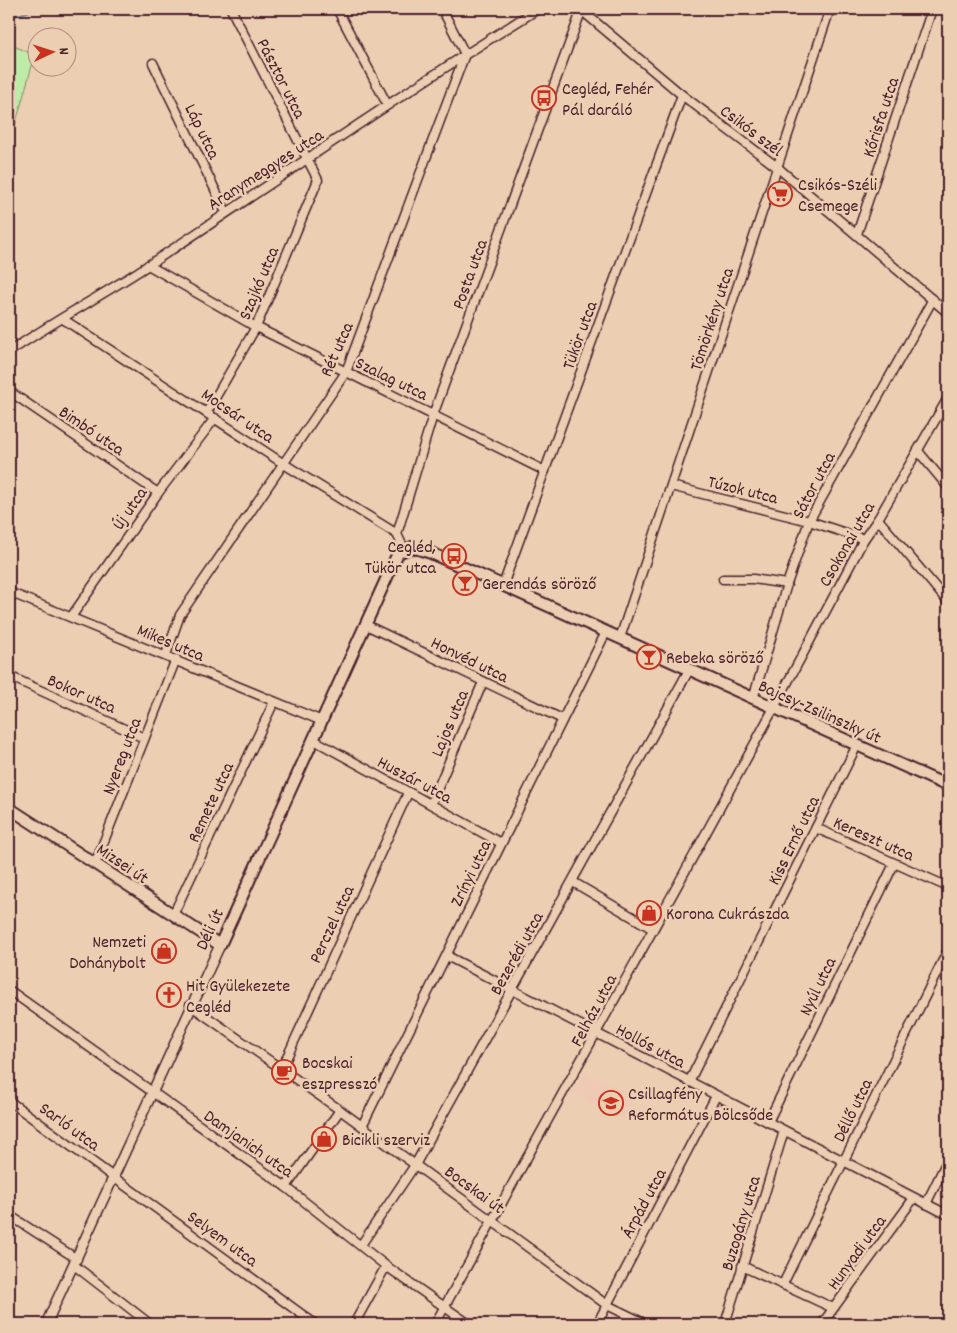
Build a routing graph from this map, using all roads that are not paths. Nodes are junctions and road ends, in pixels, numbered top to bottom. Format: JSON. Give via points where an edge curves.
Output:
{"nodes":[{"id":1,"x":230,"y":9,"type":"edge"},
{"id":2,"x":337,"y":9,"type":"edge"},
{"id":3,"x":442,"y":9,"type":"edge"},
{"id":4,"x":538,"y":9,"type":"edge"},
{"id":5,"x":830,"y":9,"type":"edge"},
{"id":6,"x":932,"y":9,"type":"edge"},
{"id":7,"x":581,"y":10,"type":"edge"},
{"id":8,"x":465,"y":54,"type":"junction"},
{"id":9,"x":153,"y":63,"type":"dead end"},
{"id":10,"x":682,"y":95,"type":"junction"},
{"id":11,"x":388,"y":104,"type":"junction"},
{"id":12,"x":308,"y":160,"type":"junction"},
{"id":13,"x":777,"y":167,"type":"junction"},
{"id":14,"x":226,"y":212,"type":"junction"},
{"id":15,"x":857,"y":234,"type":"junction"},
{"id":16,"x":148,"y":265,"type":"junction"},
{"id":17,"x":933,"y":300,"type":"junction"},
{"id":18,"x":948,"y":313,"type":"edge"},
{"id":19,"x":63,"y":319,"type":"junction"},
{"id":20,"x":256,"y":327,"type":"junction"},
{"id":21,"x":9,"y":352,"type":"edge"},
{"id":22,"x":346,"y":372,"type":"junction"},
{"id":23,"x":9,"y":391,"type":"edge"},
{"id":24,"x":948,"y":398,"type":"edge"},
{"id":25,"x":207,"y":412,"type":"junction"},
{"id":26,"x":433,"y":415,"type":"junction"},
{"id":27,"x":216,"y":418,"type":"junction"},
{"id":28,"x":918,"y":451,"type":"junction"},
{"id":29,"x":284,"y":464,"type":"junction"},
{"id":30,"x":545,"y":471,"type":"junction"},
{"id":31,"x":671,"y":486,"type":"junction"},
{"id":32,"x":948,"y":487,"type":"edge"},
{"id":33,"x":158,"y":493,"type":"junction"},
{"id":34,"x":878,"y":519,"type":"junction"},
{"id":35,"x":809,"y":521,"type":"junction"},
{"id":36,"x":397,"y":534,"type":"junction"},
{"id":37,"x":864,"y":539,"type":"junction"},
{"id":38,"x":404,"y":549,"type":"junction"},
{"id":39,"x":723,"y":579,"type":"dead end"},
{"id":40,"x":787,"y":584,"type":"junction"},
{"id":41,"x":503,"y":585,"type":"junction"},
{"id":42,"x":9,"y":592,"type":"edge"},
{"id":43,"x":948,"y":602,"type":"edge"},
{"id":44,"x":71,"y":617,"type":"junction"},
{"id":45,"x":366,"y":625,"type":"junction"},
{"id":46,"x":606,"y":632,"type":"junction"},
{"id":47,"x":620,"y":638,"type":"junction"},
{"id":48,"x":166,"y":656,"type":"junction"},
{"id":49,"x":176,"y":660,"type":"junction"},
{"id":50,"x":689,"y":670,"type":"junction"},
{"id":51,"x":9,"y":676,"type":"edge"},
{"id":52,"x":482,"y":682,"type":"junction"},
{"id":53,"x":753,"y":699,"type":"junction"},
{"id":54,"x":274,"y":702,"type":"junction"},
{"id":55,"x":775,"y":708,"type":"junction"},
{"id":56,"x":562,"y":719,"type":"junction"},
{"id":57,"x":322,"y":721,"type":"junction"},
{"id":58,"x":144,"y":738,"type":"junction"},
{"id":59,"x":314,"y":740,"type":"junction"},
{"id":60,"x":857,"y":745,"type":"junction"},
{"id":61,"x":948,"y":786,"type":"edge"},
{"id":62,"x":408,"y":793,"type":"junction"},
{"id":63,"x":431,"y":804,"type":"junction"},
{"id":64,"x":9,"y":808,"type":"edge"},
{"id":65,"x":816,"y":828,"type":"junction"},
{"id":66,"x":502,"y":843,"type":"junction"},
{"id":67,"x":96,"y":864,"type":"junction"},
{"id":68,"x":894,"y":864,"type":"junction"},
{"id":69,"x":573,"y":882,"type":"junction"},
{"id":70,"x":948,"y":887,"type":"edge"},
{"id":71,"x":173,"y":915,"type":"junction"},
{"id":72,"x":653,"y":929,"type":"junction"},
{"id":73,"x":220,"y":945,"type":"junction"},
{"id":74,"x":948,"y":950,"type":"edge"},
{"id":75,"x":447,"y":956,"type":"junction"},
{"id":76,"x":9,"y":990,"type":"edge"},
{"id":77,"x":513,"y":992,"type":"junction"},
{"id":78,"x":190,"y":1005,"type":"junction"},
{"id":79,"x":597,"y":1034,"type":"junction"},
{"id":80,"x":282,"y":1068,"type":"junction"},
{"id":81,"x":690,"y":1082,"type":"junction"},
{"id":82,"x":152,"y":1092,"type":"junction"},
{"id":83,"x":716,"y":1096,"type":"junction"},
{"id":84,"x":9,"y":1100,"type":"edge"},
{"id":85,"x":340,"y":1110,"type":"junction"},
{"id":86,"x":768,"y":1122,"type":"junction"},
{"id":87,"x":362,"y":1126,"type":"junction"},
{"id":88,"x":784,"y":1131,"type":"junction"},
{"id":89,"x":948,"y":1158,"type":"edge"},
{"id":90,"x":844,"y":1160,"type":"junction"},
{"id":91,"x":415,"y":1164,"type":"junction"},
{"id":92,"x":114,"y":1176,"type":"junction"},
{"id":93,"x":286,"y":1187,"type":"junction"},
{"id":94,"x":914,"y":1198,"type":"junction"},
{"id":95,"x":926,"y":1204,"type":"junction"},
{"id":96,"x":9,"y":1215,"type":"edge"},
{"id":97,"x":948,"y":1215,"type":"edge"},
{"id":98,"x":494,"y":1221,"type":"junction"},
{"id":99,"x":361,"y":1245,"type":"junction"},
{"id":100,"x":75,"y":1262,"type":"junction"},
{"id":101,"x":386,"y":1266,"type":"junction"},
{"id":102,"x":742,"y":1266,"type":"junction"},
{"id":103,"x":783,"y":1284,"type":"junction"},
{"id":104,"x":607,"y":1305,"type":"junction"},
{"id":105,"x":445,"y":1306,"type":"junction"},
{"id":106,"x":833,"y":1308,"type":"junction"},
{"id":107,"x":46,"y":1324,"type":"edge"},
{"id":108,"x":150,"y":1324,"type":"edge"},
{"id":109,"x":315,"y":1324,"type":"edge"},
{"id":110,"x":354,"y":1324,"type":"edge"},
{"id":111,"x":435,"y":1324,"type":"edge"},
{"id":112,"x":469,"y":1324,"type":"edge"},
{"id":113,"x":597,"y":1324,"type":"edge"},
{"id":114,"x":646,"y":1324,"type":"edge"},
{"id":115,"x":725,"y":1324,"type":"edge"},
{"id":116,"x":822,"y":1324,"type":"edge"}],
"edges":[{"from":1,"to":12,"type":"street","name":"Pásztor utca"},
{"from":2,"to":11,"type":"street"},
{"from":3,"to":8,"type":"street"},
{"from":4,"to":8,"type":"street","name":"Aranymeggyes utca"},
{"from":5,"to":13,"type":"street","name":"Tömörkény utca"},
{"from":6,"to":15,"type":"street","name":"Kőrisfa utca"},
{"from":7,"to":10,"type":"street","name":"Csikós szél"},
{"from":7,"to":26,"type":"street","name":"Posta utca"},
{"from":8,"to":11,"type":"street","name":"Aranymeggyes utca"},
{"from":8,"to":22,"type":"street","name":"Rét utca"},
{"from":9,"to":14,"type":"street","name":"Láp utca"},
{"from":10,"to":13,"type":"street","name":"Csikós szél"},
{"from":10,"to":30,"type":"street","name":"Tükör utca"},
{"from":11,"to":12,"type":"street","name":"Aranymeggyes utca"},
{"from":12,"to":14,"type":"street","name":"Aranymeggyes utca"},
{"from":12,"to":20,"type":"street","name":"Szajkó utca","via":[[318,180]]},
{"from":13,"to":15,"type":"street","name":"Csikós szél"},
{"from":13,"to":31,"type":"street","name":"Tömörkény utca"},
{"from":14,"to":16,"type":"street","name":"Aranymeggyes utca"},
{"from":15,"to":17,"type":"street","name":"Csikós szél"},
{"from":16,"to":19,"type":"street","name":"Aranymeggyes utca"},
{"from":16,"to":20,"type":"street","name":"Szalag utca"},
{"from":17,"to":18,"type":"street","name":"Csikós szél"},
{"from":17,"to":35,"type":"street","name":"Sátor utca"},
{"from":19,"to":21,"type":"street","name":"Aranymeggyes utca"},
{"from":19,"to":25,"type":"street","name":"Mocsár utca"},
{"from":20,"to":22,"type":"street","name":"Szalag utca"},
{"from":20,"to":25,"type":"street","name":"Szajkó utca"},
{"from":22,"to":26,"type":"street","name":"Szalag utca"},
{"from":22,"to":29,"type":"street","name":"Rét utca"},
{"from":23,"to":33,"type":"street","name":"Bimbó utca"},
{"from":24,"to":28,"type":"street","name":"Csokonai utca"},
{"from":25,"to":27,"type":"street","name":"Mocsár utca"},
{"from":26,"to":30,"type":"street","name":"Szalag utca"},
{"from":26,"to":36,"type":"street","name":"Posta utca"},
{"from":27,"to":29,"type":"street","name":"Mocsár utca"},
{"from":27,"to":33,"type":"street","name":"Új utca"},
{"from":28,"to":32,"type":"street"},
{"from":28,"to":34,"type":"street","name":"Csokonai utca"},
{"from":29,"to":36,"type":"street","name":"Mocsár utca"},
{"from":29,"to":48,"type":"street","name":"Rét utca","via":[[180,615]]},
{"from":30,"to":41,"type":"street","name":"Tükör utca"},
{"from":31,"to":35,"type":"street","name":"Túzok utca"},
{"from":31,"to":47,"type":"street","name":"Tömörkény utca"},
{"from":33,"to":44,"type":"street","name":"Új utca"},
{"from":34,"to":37,"type":"street","name":"Csokonai utca"},
{"from":34,"to":43,"type":"street"},
{"from":35,"to":37,"type":"street","name":"Túzok utca"},
{"from":35,"to":40,"type":"street","name":"Sátor utca"},
{"from":36,"to":38,"type":"street"},
{"from":37,"to":55,"type":"street","name":"Csokonai utca"},
{"from":38,"to":41,"type":"main road","name":"Bajcsy-Zsilinszky út","via":[[412,547],[431,553]]},
{"from":38,"to":45,"type":"main road","name":"Déli út","via":[[398,554]]},
{"from":39,"to":40,"type":"street"},
{"from":40,"to":53,"type":"street","name":"Sátor utca"},
{"from":41,"to":46,"type":"main road","name":"Bajcsy-Zsilinszky út"},
{"from":42,"to":44,"type":"street","name":"Mikes utca"},
{"from":44,"to":48,"type":"street","name":"Mikes utca"},
{"from":45,"to":52,"type":"street","name":"Honvéd utca"},
{"from":45,"to":57,"type":"main road","name":"Déli út"},
{"from":46,"to":47,"type":"main road","name":"Bajcsy-Zsilinszky út"},
{"from":46,"to":56,"type":"street","name":"Zrínyi utca"},
{"from":47,"to":50,"type":"main road","name":"Bajcsy-Zsilinszky út"},
{"from":48,"to":49,"type":"street","name":"Mikes utca"},
{"from":49,"to":54,"type":"street","name":"Mikes utca"},
{"from":49,"to":58,"type":"street","name":"Nyereg utca"},
{"from":50,"to":53,"type":"main road","name":"Bajcsy-Zsilinszky út"},
{"from":50,"to":69,"type":"street","name":"Bezerédi utca"},
{"from":51,"to":58,"type":"street","name":"Bokor utca"},
{"from":52,"to":56,"type":"street","name":"Honvéd utca"},
{"from":52,"to":63,"type":"street","name":"Lajos utca"},
{"from":53,"to":55,"type":"main road","name":"Bajcsy-Zsilinszky út"},
{"from":54,"to":57,"type":"street","name":"Mikes utca"},
{"from":54,"to":71,"type":"street","name":"Remete utca"},
{"from":55,"to":60,"type":"main road","name":"Bajcsy-Zsilinszky út"},
{"from":55,"to":72,"type":"street","name":"Felház utca"},
{"from":56,"to":66,"type":"street","name":"Zrínyi utca"},
{"from":57,"to":59,"type":"main road","name":"Déli út"},
{"from":58,"to":67,"type":"street","name":"Nyereg utca"},
{"from":59,"to":62,"type":"street","name":"Huszár utca"},
{"from":59,"to":73,"type":"main road","name":"Déli út"},
{"from":60,"to":61,"type":"main road","name":"Bajcsy-Zsilinszky út"},
{"from":60,"to":65,"type":"street","name":"Kiss Ernő utca"},
{"from":62,"to":63,"type":"street","name":"Huszár utca"},
{"from":62,"to":80,"type":"street","name":"Perczel utca"},
{"from":63,"to":66,"type":"street","name":"Huszár utca"},
{"from":64,"to":67,"type":"main road","name":"Mizsei út"},
{"from":65,"to":68,"type":"street","name":"Kereszt utca"},
{"from":65,"to":81,"type":"street","name":"Kiss Ernő utca"},
{"from":66,"to":75,"type":"street","name":"Zrínyi utca"},
{"from":67,"to":71,"type":"main road","name":"Mizsei út"},
{"from":68,"to":70,"type":"street","name":"Kereszt utca"},
{"from":68,"to":86,"type":"street","name":"Nyúl utca"},
{"from":69,"to":72,"type":"street"},
{"from":69,"to":77,"type":"street","name":"Bezerédi utca"},
{"from":71,"to":73,"type":"main road","name":"Mizsei út"},
{"from":72,"to":79,"type":"street","name":"Felház utca"},
{"from":73,"to":78,"type":"street","name":"Déli út"},
{"from":74,"to":90,"type":"street","name":"Déllő utca"},
{"from":75,"to":77,"type":"street","name":"Hollós utca"},
{"from":75,"to":87,"type":"street","name":"Zrínyi utca"},
{"from":76,"to":82,"type":"street","name":"Damjanich utca"},
{"from":77,"to":79,"type":"street","name":"Hollós utca"},
{"from":77,"to":91,"type":"street","name":"Bezerédi utca"},
{"from":78,"to":80,"type":"street","name":"Bocskai út"},
{"from":78,"to":82,"type":"street","name":"Déli út"},
{"from":79,"to":81,"type":"street","name":"Hollós utca"},
{"from":79,"to":98,"type":"street","name":"Felház utca"},
{"from":80,"to":85,"type":"street","name":"Bocskai út"},
{"from":81,"to":83,"type":"street","name":"Hollós utca"},
{"from":82,"to":92,"type":"street","name":"Déli út"},
{"from":82,"to":93,"type":"street","name":"Damjanich utca"},
{"from":83,"to":86,"type":"street","name":"Hollós utca"},
{"from":83,"to":104,"type":"street","name":"Árpád utca"},
{"from":84,"to":92,"type":"street","name":"Sarló utca"},
{"from":85,"to":87,"type":"street","name":"Bocskai út"},
{"from":85,"to":93,"type":"street"},
{"from":86,"to":88,"type":"street","name":"Hollós utca"},
{"from":87,"to":91,"type":"street","name":"Bocskai út"},
{"from":88,"to":90,"type":"street","name":"Hollós utca"},
{"from":88,"to":102,"type":"street","name":"Buzogány utca"},
{"from":89,"to":95,"type":"street"},
{"from":90,"to":94,"type":"street","name":"Hollós utca"},
{"from":90,"to":103,"type":"street","name":"Déllő utca"},
{"from":91,"to":98,"type":"street","name":"Bocskai út"},
{"from":91,"to":99,"type":"street","name":"Bezerédi utca"},
{"from":92,"to":100,"type":"street","name":"Déli út"},
{"from":92,"to":109,"type":"street","name":"Selyem utca"},
{"from":93,"to":99,"type":"street","name":"Damjanich utca"},
{"from":94,"to":95,"type":"street","name":"Hollós utca"},
{"from":94,"to":106,"type":"street","name":"Hunyadi utca"},
{"from":95,"to":97,"type":"street","name":"Hollós utca"},
{"from":96,"to":100,"type":"street"},
{"from":98,"to":104,"type":"street","name":"Bocskai út"},
{"from":98,"to":105,"type":"street","name":"Felház utca"},
{"from":99,"to":101,"type":"street","name":"Damjanich utca"},
{"from":100,"to":107,"type":"street","name":"Déli út"},
{"from":100,"to":108,"type":"street"},
{"from":101,"to":105,"type":"street","name":"Damjanich utca"},
{"from":101,"to":110,"type":"street"},
{"from":102,"to":103,"type":"street"},
{"from":102,"to":115,"type":"street","name":"Buzogány utca"},
{"from":103,"to":106,"type":"street"},
{"from":104,"to":113,"type":"street","name":"Árpád utca"},
{"from":104,"to":114,"type":"street","name":"Bocskai út"},
{"from":105,"to":111,"type":"street","name":"Felház utca"},
{"from":105,"to":112,"type":"street","name":"Damjanich utca"},
{"from":106,"to":116,"type":"street","name":"Hunyadi utca"}]}
